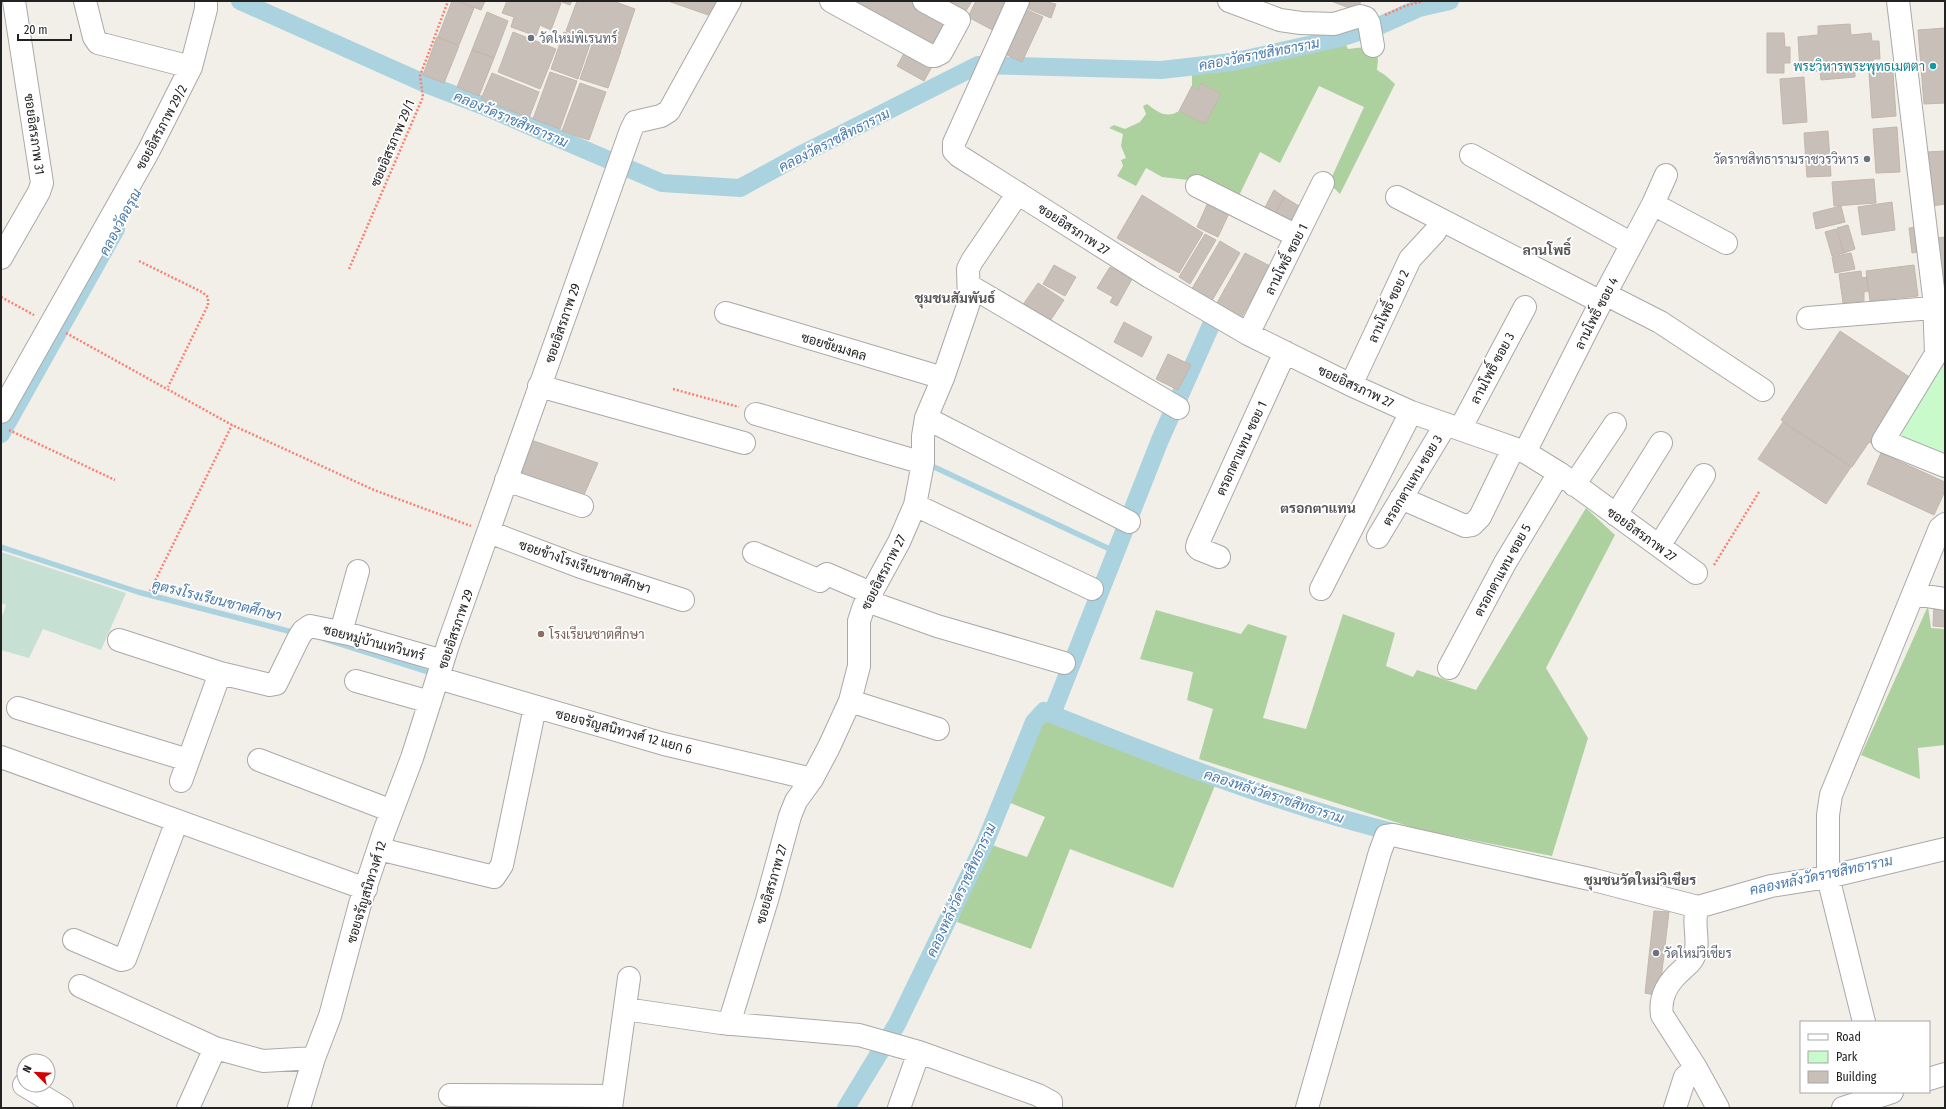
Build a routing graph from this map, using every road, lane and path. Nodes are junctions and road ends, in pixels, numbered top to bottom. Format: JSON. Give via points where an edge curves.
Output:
{"nodes":[{"id":1,"x":14,"y":1,"type":"edge"},
{"id":2,"x":85,"y":1,"type":"edge"},
{"id":3,"x":206,"y":1,"type":"edge"},
{"id":4,"x":448,"y":1,"type":"edge"},
{"id":5,"x":730,"y":1,"type":"edge"},
{"id":6,"x":831,"y":1,"type":"edge"},
{"id":7,"x":924,"y":1,"type":"edge"},
{"id":8,"x":1018,"y":1,"type":"edge"},
{"id":9,"x":1229,"y":1,"type":"edge"},
{"id":10,"x":1423,"y":1,"type":"edge"},
{"id":11,"x":1898,"y":1,"type":"edge"},
{"id":12,"x":1366,"y":20,"type":"junction"},
{"id":13,"x":1373,"y":46,"type":"dead end"},
{"id":14,"x":191,"y":67,"type":"junction"},
{"id":15,"x":1471,"y":154,"type":"dead end"},
{"id":16,"x":1666,"y":175,"type":"dead end"},
{"id":17,"x":1323,"y":183,"type":"dead end"},
{"id":18,"x":1197,"y":186,"type":"dead end"},
{"id":19,"x":1018,"y":193,"type":"junction"},
{"id":20,"x":1397,"y":197,"type":"dead end"},
{"id":21,"x":1654,"y":204,"type":"junction"},
{"id":22,"x":1435,"y":232,"type":"dead end"},
{"id":23,"x":1297,"y":236,"type":"junction"},
{"id":24,"x":1726,"y":243,"type":"dead end"},
{"id":25,"x":1632,"y":244,"type":"junction"},
{"id":26,"x":1,"y":258,"type":"edge"},
{"id":27,"x":140,"y":261,"type":"dead end"},
{"id":28,"x":349,"y":269,"type":"dead end"},
{"id":29,"x":970,"y":286,"type":"junction"},
{"id":30,"x":1,"y":297,"type":"edge"},
{"id":31,"x":1603,"y":298,"type":"junction"},
{"id":32,"x":1525,"y":307,"type":"dead end"},
{"id":33,"x":1940,"y":307,"type":"edge"},
{"id":34,"x":726,"y":313,"type":"dead end"},
{"id":35,"x":1808,"y":318,"type":"dead end"},
{"id":36,"x":52,"y":324,"type":"junction"},
{"id":37,"x":1248,"y":334,"type":"junction"},
{"id":38,"x":73,"y":337,"type":"dead end"},
{"id":39,"x":1285,"y":352,"type":"junction"},
{"id":40,"x":943,"y":378,"type":"junction"},
{"id":41,"x":1351,"y":385,"type":"junction"},
{"id":42,"x":539,"y":386,"type":"junction"},
{"id":43,"x":168,"y":387,"type":"junction"},
{"id":44,"x":673,"y":389,"type":"dead end"},
{"id":45,"x":1764,"y":390,"type":"dead end"},
{"id":46,"x":1178,"y":408,"type":"dead end"},
{"id":47,"x":1411,"y":412,"type":"junction"},
{"id":48,"x":756,"y":414,"type":"joint"},
{"id":49,"x":926,"y":418,"type":"junction"},
{"id":50,"x":5,"y":421,"type":"edge"},
{"id":51,"x":1615,"y":424,"type":"dead end"},
{"id":52,"x":232,"y":425,"type":"junction"},
{"id":53,"x":1453,"y":426,"type":"junction"},
{"id":54,"x":744,"y":443,"type":"dead end"},
{"id":55,"x":1661,"y":443,"type":"dead end"},
{"id":56,"x":1519,"y":450,"type":"junction"},
{"id":57,"x":923,"y":463,"type":"junction"},
{"id":58,"x":1945,"y":466,"type":"edge"},
{"id":59,"x":1704,"y":475,"type":"dead end"},
{"id":60,"x":1566,"y":479,"type":"junction"},
{"id":61,"x":115,"y":480,"type":"dead end"},
{"id":62,"x":506,"y":480,"type":"junction"},
{"id":63,"x":1759,"y":492,"type":"dead end"},
{"id":64,"x":1401,"y":498,"type":"junction"},
{"id":65,"x":915,"y":505,"type":"junction"},
{"id":66,"x":582,"y":506,"type":"dead end"},
{"id":67,"x":1616,"y":515,"type":"junction"},
{"id":68,"x":1129,"y":522,"type":"dead end"},
{"id":69,"x":1945,"y":524,"type":"edge"},
{"id":70,"x":488,"y":532,"type":"junction"},
{"id":71,"x":1378,"y":537,"type":"dead end"},
{"id":72,"x":1659,"y":546,"type":"junction"},
{"id":73,"x":754,"y":553,"type":"dead end"},
{"id":74,"x":1219,"y":557,"type":"dead end"},
{"id":75,"x":358,"y":571,"type":"dead end"},
{"id":76,"x":1696,"y":573,"type":"joint"},
{"id":77,"x":1092,"y":589,"type":"dead end"},
{"id":78,"x":1321,"y":589,"type":"dead end"},
{"id":79,"x":150,"y":591,"type":"dead end"},
{"id":80,"x":1913,"y":594,"type":"junction"},
{"id":81,"x":869,"y":597,"type":"junction"},
{"id":82,"x":1945,"y":599,"type":"edge"},
{"id":83,"x":683,"y":600,"type":"dead end"},
{"id":84,"x":341,"y":632,"type":"junction"},
{"id":85,"x":119,"y":640,"type":"dead end"},
{"id":86,"x":1064,"y":663,"type":"dead end"},
{"id":87,"x":1449,"y":668,"type":"dead end"},
{"id":88,"x":440,"y":669,"type":"junction"},
{"id":89,"x":220,"y":673,"type":"junction"},
{"id":90,"x":356,"y":681,"type":"dead end"},
{"id":91,"x":850,"y":701,"type":"junction"},
{"id":92,"x":430,"y":702,"type":"junction"},
{"id":93,"x":535,"y":707,"type":"junction"},
{"id":94,"x":18,"y":708,"type":"dead end"},
{"id":95,"x":938,"y":729,"type":"dead end"},
{"id":96,"x":1,"y":757,"type":"edge"},
{"id":97,"x":188,"y":760,"type":"junction"},
{"id":98,"x":259,"y":760,"type":"dead end"},
{"id":99,"x":812,"y":779,"type":"junction"},
{"id":100,"x":181,"y":781,"type":"dead end"},
{"id":101,"x":392,"y":811,"type":"junction"},
{"id":102,"x":177,"y":821,"type":"junction"},
{"id":103,"x":378,"y":849,"type":"junction"},
{"id":104,"x":1945,"y":849,"type":"edge"},
{"id":105,"x":1828,"y":868,"type":"junction"},
{"id":106,"x":366,"y":889,"type":"junction"},
{"id":107,"x":1698,"y":907,"type":"junction"},
{"id":108,"x":74,"y":940,"type":"dead end"},
{"id":109,"x":629,"y":978,"type":"dead end"},
{"id":110,"x":80,"y":986,"type":"dead end"},
{"id":111,"x":625,"y":1009,"type":"junction"},
{"id":112,"x":1864,"y":1021,"type":"edge"},
{"id":113,"x":729,"y":1024,"type":"junction"},
{"id":114,"x":215,"y":1048,"type":"junction"},
{"id":115,"x":910,"y":1049,"type":"junction"},
{"id":116,"x":314,"y":1058,"type":"junction"},
{"id":117,"x":1696,"y":1068,"type":"junction"},
{"id":118,"x":1945,"y":1074,"type":"edge"},
{"id":119,"x":1930,"y":1079,"type":"edge"},
{"id":120,"x":37,"y":1093,"type":"edge"},
{"id":121,"x":1885,"y":1093,"type":"edge"},
{"id":122,"x":450,"y":1095,"type":"dead end"},
{"id":123,"x":611,"y":1102,"type":"edge"},
{"id":124,"x":62,"y":1108,"type":"edge"},
{"id":125,"x":188,"y":1108,"type":"edge"},
{"id":126,"x":299,"y":1108,"type":"edge"},
{"id":127,"x":898,"y":1108,"type":"edge"},
{"id":128,"x":1051,"y":1108,"type":"edge"},
{"id":129,"x":1307,"y":1108,"type":"edge"},
{"id":130,"x":1675,"y":1108,"type":"edge"},
{"id":131,"x":1718,"y":1108,"type":"edge"},
{"id":132,"x":1843,"y":1108,"type":"edge"}],
"edges":[{"from":1,"to":26,"type":"street","name":"ซอยอิสรภาพ 31","via":[[42,183]]},
{"from":2,"to":14,"type":"street","via":[[94,37],[98,43]]},
{"from":3,"to":14,"type":"street","name":"ซอยอิสรภาพ 29/2"},
{"from":4,"to":28,"type":"path","name":"ซอยอิสรภาพ 29/1","via":[[420,76],[423,96]]},
{"from":5,"to":42,"type":"street","name":"ซอยอิสรภาพ 29","via":[[669,111],[661,116],[635,122]]},
{"from":6,"to":7,"type":"street","via":[[935,56],[941,53],[958,20]]},
{"from":8,"to":19,"type":"street","name":"ซอยอิสรภาพ 27","via":[[954,143],[954,150],[959,156]]},
{"from":9,"to":12,"type":"street","via":[[1280,20],[1301,23],[1334,24]]},
{"from":10,"to":12,"type":"path"},
{"from":11,"to":33,"type":"street"},
{"from":12,"to":13,"type":"street"},
{"from":14,"to":36,"type":"street","name":"ซอยอิสรภาพ 29/2","via":[[148,152]]},
{"from":15,"to":25,"type":"street"},
{"from":16,"to":21,"type":"street","name":"ลานโพธิ์ ซอย 4"},
{"from":17,"to":23,"type":"street","name":"ลานโพธิ์ ซอย 1"},
{"from":18,"to":23,"type":"street"},
{"from":19,"to":29,"type":"street","name":"ซอยอิสรภาพ 27","via":[[972,261],[968,269]]},
{"from":19,"to":37,"type":"street","name":"ซอยอิสรภาพ 27","via":[[1150,278]]},
{"from":20,"to":31,"type":"street"},
{"from":21,"to":24,"type":"street"},
{"from":21,"to":25,"type":"street","name":"ลานโพธิ์ ซอย 4"},
{"from":22,"to":41,"type":"street","name":"ลานโพธิ์ ซอย 2","via":[[1407,266]]},
{"from":23,"to":37,"type":"street","name":"ลานโพธิ์ ซอย 1"},
{"from":25,"to":31,"type":"street","name":"ลานโพธิ์ ซอย 4"},
{"from":27,"to":43,"type":"path","via":[[202,292],[208,298],[208,304]]},
{"from":29,"to":40,"type":"street","name":"ซอยอิสรภาพ 27","via":[[969,302]]},
{"from":29,"to":46,"type":"street"},
{"from":30,"to":36,"type":"path"},
{"from":31,"to":45,"type":"street","via":[[1660,322]]},
{"from":31,"to":56,"type":"street","name":"ลานโพธิ์ ซอย 4"},
{"from":32,"to":53,"type":"street","name":"ลานโพธิ์ ซอย 3"},
{"from":33,"to":35,"type":"street"},
{"from":33,"to":58,"type":"street","via":[[1936,354],[1883,440]]},
{"from":34,"to":40,"type":"street","name":"ซอยชัยมงคล"},
{"from":36,"to":50,"type":"street","name":"ซอยอิสรภาพ 29/2"},
{"from":37,"to":39,"type":"street","name":"ซอยอิสรภาพ 27"},
{"from":38,"to":43,"type":"path"},
{"from":39,"to":41,"type":"street","name":"ซอยอิสรภาพ 27"},
{"from":39,"to":74,"type":"street","name":"ตรอกตาแทน ซอย 1","via":[[1198,543],[1199,549]]},
{"from":40,"to":49,"type":"street","name":"ซอยอิสรภาพ 27"},
{"from":41,"to":47,"type":"street","name":"ซอยอิสรภาพ 27"},
{"from":42,"to":54,"type":"street"},
{"from":42,"to":62,"type":"street","name":"ซอยอิสรภาพ 29"},
{"from":43,"to":52,"type":"path"},
{"from":44,"to":48,"type":"path"},
{"from":47,"to":53,"type":"street","name":"ซอยอิสรภาพ 27"},
{"from":47,"to":78,"type":"street"},
{"from":48,"to":57,"type":"street"},
{"from":49,"to":57,"type":"street","name":"ซอยอิสรภาพ 27"},
{"from":49,"to":68,"type":"street"},
{"from":50,"to":61,"type":"path"},
{"from":51,"to":60,"type":"street","name":"ตรอกตาแทน ซอย 5"},
{"from":52,"to":70,"type":"path","via":[[374,490]]},
{"from":52,"to":79,"type":"path"},
{"from":53,"to":56,"type":"street","name":"ซอยอิสรภาพ 27"},
{"from":53,"to":64,"type":"street","name":"ตรอกตาแทน ซอย 3"},
{"from":55,"to":67,"type":"street"},
{"from":56,"to":60,"type":"street","name":"ซอยอิสรภาพ 27"},
{"from":56,"to":64,"type":"street","name":"ลานโพธิ์ ซอย 4","via":[[1480,517],[1472,525],[1465,526]]},
{"from":57,"to":65,"type":"street","name":"ซอยอิสรภาพ 27"},
{"from":59,"to":72,"type":"street"},
{"from":60,"to":67,"type":"street","name":"ซอยอิสรภาพ 27"},
{"from":60,"to":87,"type":"street","name":"ตรอกตาแทน ซอย 5","via":[[1505,563]]},
{"from":62,"to":66,"type":"street"},
{"from":62,"to":70,"type":"street","name":"ซอยอิสรภาพ 29"},
{"from":63,"to":76,"type":"path","via":[[1712,568]]},
{"from":64,"to":71,"type":"street","name":"ตรอกตาแทน ซอย 3"},
{"from":65,"to":77,"type":"street"},
{"from":65,"to":81,"type":"street","name":"ซอยอิสรภาพ 27","via":[[899,542]]},
{"from":67,"to":72,"type":"street","name":"ซอยอิสรภาพ 27"},
{"from":69,"to":80,"type":"street","via":[[1940,528]]},
{"from":70,"to":83,"type":"street","name":"ซอยข้างโรงเรียนชาตศึกษา","via":[[581,567]]},
{"from":70,"to":88,"type":"street","name":"ซอยอิสรภาพ 29"},
{"from":72,"to":76,"type":"street","name":"ซอยอิสรภาพ 27"},
{"from":73,"to":81,"type":"street","via":[[820,581],[827,574]]},
{"from":75,"to":84,"type":"street"},
{"from":80,"to":82,"type":"street"},
{"from":80,"to":105,"type":"street","via":[[1831,795],[1828,815]]},
{"from":81,"to":86,"type":"street","via":[[937,626]]},
{"from":81,"to":91,"type":"street","name":"ซอยอิสรภาพ 27","via":[[859,621],[859,666]]},
{"from":84,"to":88,"type":"street","name":"ซอยหมู่บ้านเทวินทร์"},
{"from":84,"to":89,"type":"street","name":"ซอยหมู่บ้านเทวินทร์","via":[[310,626],[301,634],[276,684],[270,685]]},
{"from":85,"to":89,"type":"street","name":"ซอยหมู่บ้านเทวินทร์"},
{"from":88,"to":92,"type":"street","name":"ซอยจรัญสนิทวงศ์ 12"},
{"from":88,"to":93,"type":"street","name":"ซอยจรัญสนิทวงศ์ 12 แยก 6"},
{"from":89,"to":97,"type":"street"},
{"from":90,"to":92,"type":"street"},
{"from":91,"to":95,"type":"street"},
{"from":91,"to":99,"type":"street","name":"ซอยอิสรภาพ 27"},
{"from":92,"to":101,"type":"street","name":"ซอยจรัญสนิทวงศ์ 12"},
{"from":93,"to":99,"type":"street","name":"ซอยจรัญสนิทวงศ์ 12 แยก 6","via":[[664,744]]},
{"from":93,"to":103,"type":"street","via":[[502,865],[494,877]]},
{"from":94,"to":97,"type":"street"},
{"from":96,"to":102,"type":"street"},
{"from":97,"to":100,"type":"street"},
{"from":98,"to":101,"type":"street"},
{"from":99,"to":113,"type":"street","name":"ซอยอิสรภาพ 27","via":[[796,801],[790,816]]},
{"from":101,"to":103,"type":"street","name":"ซอยจรัญสนิทวงศ์ 12"},
{"from":102,"to":106,"type":"street"},
{"from":102,"to":108,"type":"street","via":[[125,959],[121,960]]},
{"from":103,"to":106,"type":"street","name":"ซอยจรัญสนิทวงศ์ 12"},
{"from":104,"to":105,"type":"street"},
{"from":105,"to":107,"type":"street"},
{"from":105,"to":112,"type":"street"},
{"from":106,"to":116,"type":"street","name":"ซอยจรัญสนิทวงศ์ 12","via":[[330,1016]]},
{"from":107,"to":117,"type":"street","via":[[1694,916],[1694,957],[1664,991],[1661,1005],[1662,1015]]},
{"from":107,"to":129,"type":"street","via":[[1594,880],[1394,835],[1386,836]]},
{"from":109,"to":111,"type":"street"},
{"from":110,"to":114,"type":"street"},
{"from":111,"to":113,"type":"street"},
{"from":111,"to":123,"type":"street"},
{"from":113,"to":115,"type":"street","via":[[869,1037]]},
{"from":114,"to":116,"type":"street","via":[[262,1061]]},
{"from":114,"to":125,"type":"street"},
{"from":115,"to":127,"type":"street"},
{"from":115,"to":128,"type":"street","via":[[1038,1095],[1051,1102]]},
{"from":116,"to":126,"type":"street","name":"ซอยจรัญสนิทวงศ์ 12"},
{"from":117,"to":130,"type":"street","via":[[1685,1078]]},
{"from":117,"to":131,"type":"street"},
{"from":118,"to":119,"type":"street"},
{"from":120,"to":124,"type":"street"},
{"from":121,"to":132,"type":"street"},
{"from":122,"to":123,"type":"street"}]}
